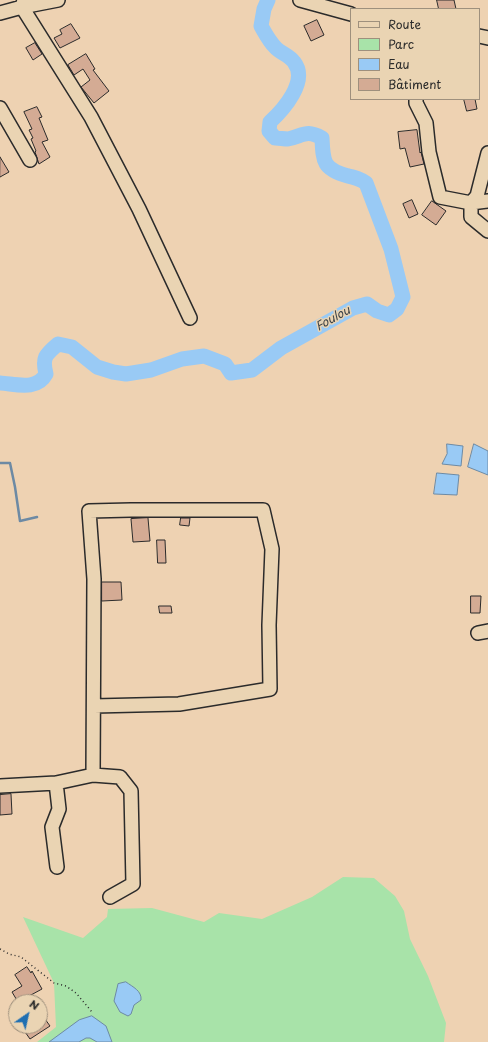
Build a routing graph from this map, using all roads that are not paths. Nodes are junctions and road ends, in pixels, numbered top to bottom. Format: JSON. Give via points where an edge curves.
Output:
{"nodes":[{"id":1,"x":58,"y":0,"type":"edge"},
{"id":2,"x":300,"y":0,"type":"edge"},
{"id":3,"x":23,"y":3,"type":"edge"},
{"id":4,"x":2,"y":9,"type":"edge"},
{"id":5,"x":350,"y":14,"type":"edge"},
{"id":6,"x":416,"y":100,"type":"edge"},
{"id":7,"x":0,"y":108,"type":"edge"},
{"id":8,"x":488,"y":153,"type":"edge"},
{"id":9,"x":30,"y":160,"type":"dead end"},
{"id":10,"x":488,"y":200,"type":"edge"},
{"id":11,"x":471,"y":203,"type":"junction"},
{"id":12,"x":488,"y":231,"type":"edge"},
{"id":13,"x":190,"y":318,"type":"dead end"},
{"id":14,"x":94,"y":706,"type":"junction"},
{"id":15,"x":93,"y":776,"type":"junction"},
{"id":16,"x":56,"y":783,"type":"junction"},
{"id":17,"x":0,"y":786,"type":"edge"},
{"id":18,"x":57,"y":867,"type":"dead end"},
{"id":19,"x":110,"y":897,"type":"dead end"}],
"edges":[{"from":1,"to":3,"type":"street"},
{"from":2,"to":5,"type":"street"},
{"from":3,"to":4,"type":"street"},
{"from":3,"to":13,"type":"street","via":[[91,117],[139,209]]},
{"from":6,"to":11,"type":"street","via":[[426,123],[429,152],[440,197]]},
{"from":7,"to":9,"type":"street"},
{"from":8,"to":11,"type":"street","via":[[477,196]]},
{"from":10,"to":11,"type":"street"},
{"from":11,"to":12,"type":"street","via":[[471,216]]},
{"from":14,"to":14,"type":"street","via":[[94,579],[89,511],[264,510],[272,549],[270,689],[179,704]]},
{"from":14,"to":15,"type":"street"},
{"from":15,"to":16,"type":"street"},
{"from":15,"to":19,"type":"street","via":[[120,777],[131,791],[133,884]]},
{"from":16,"to":17,"type":"street"},
{"from":16,"to":18,"type":"street","via":[[59,809],[52,827]]}]}
